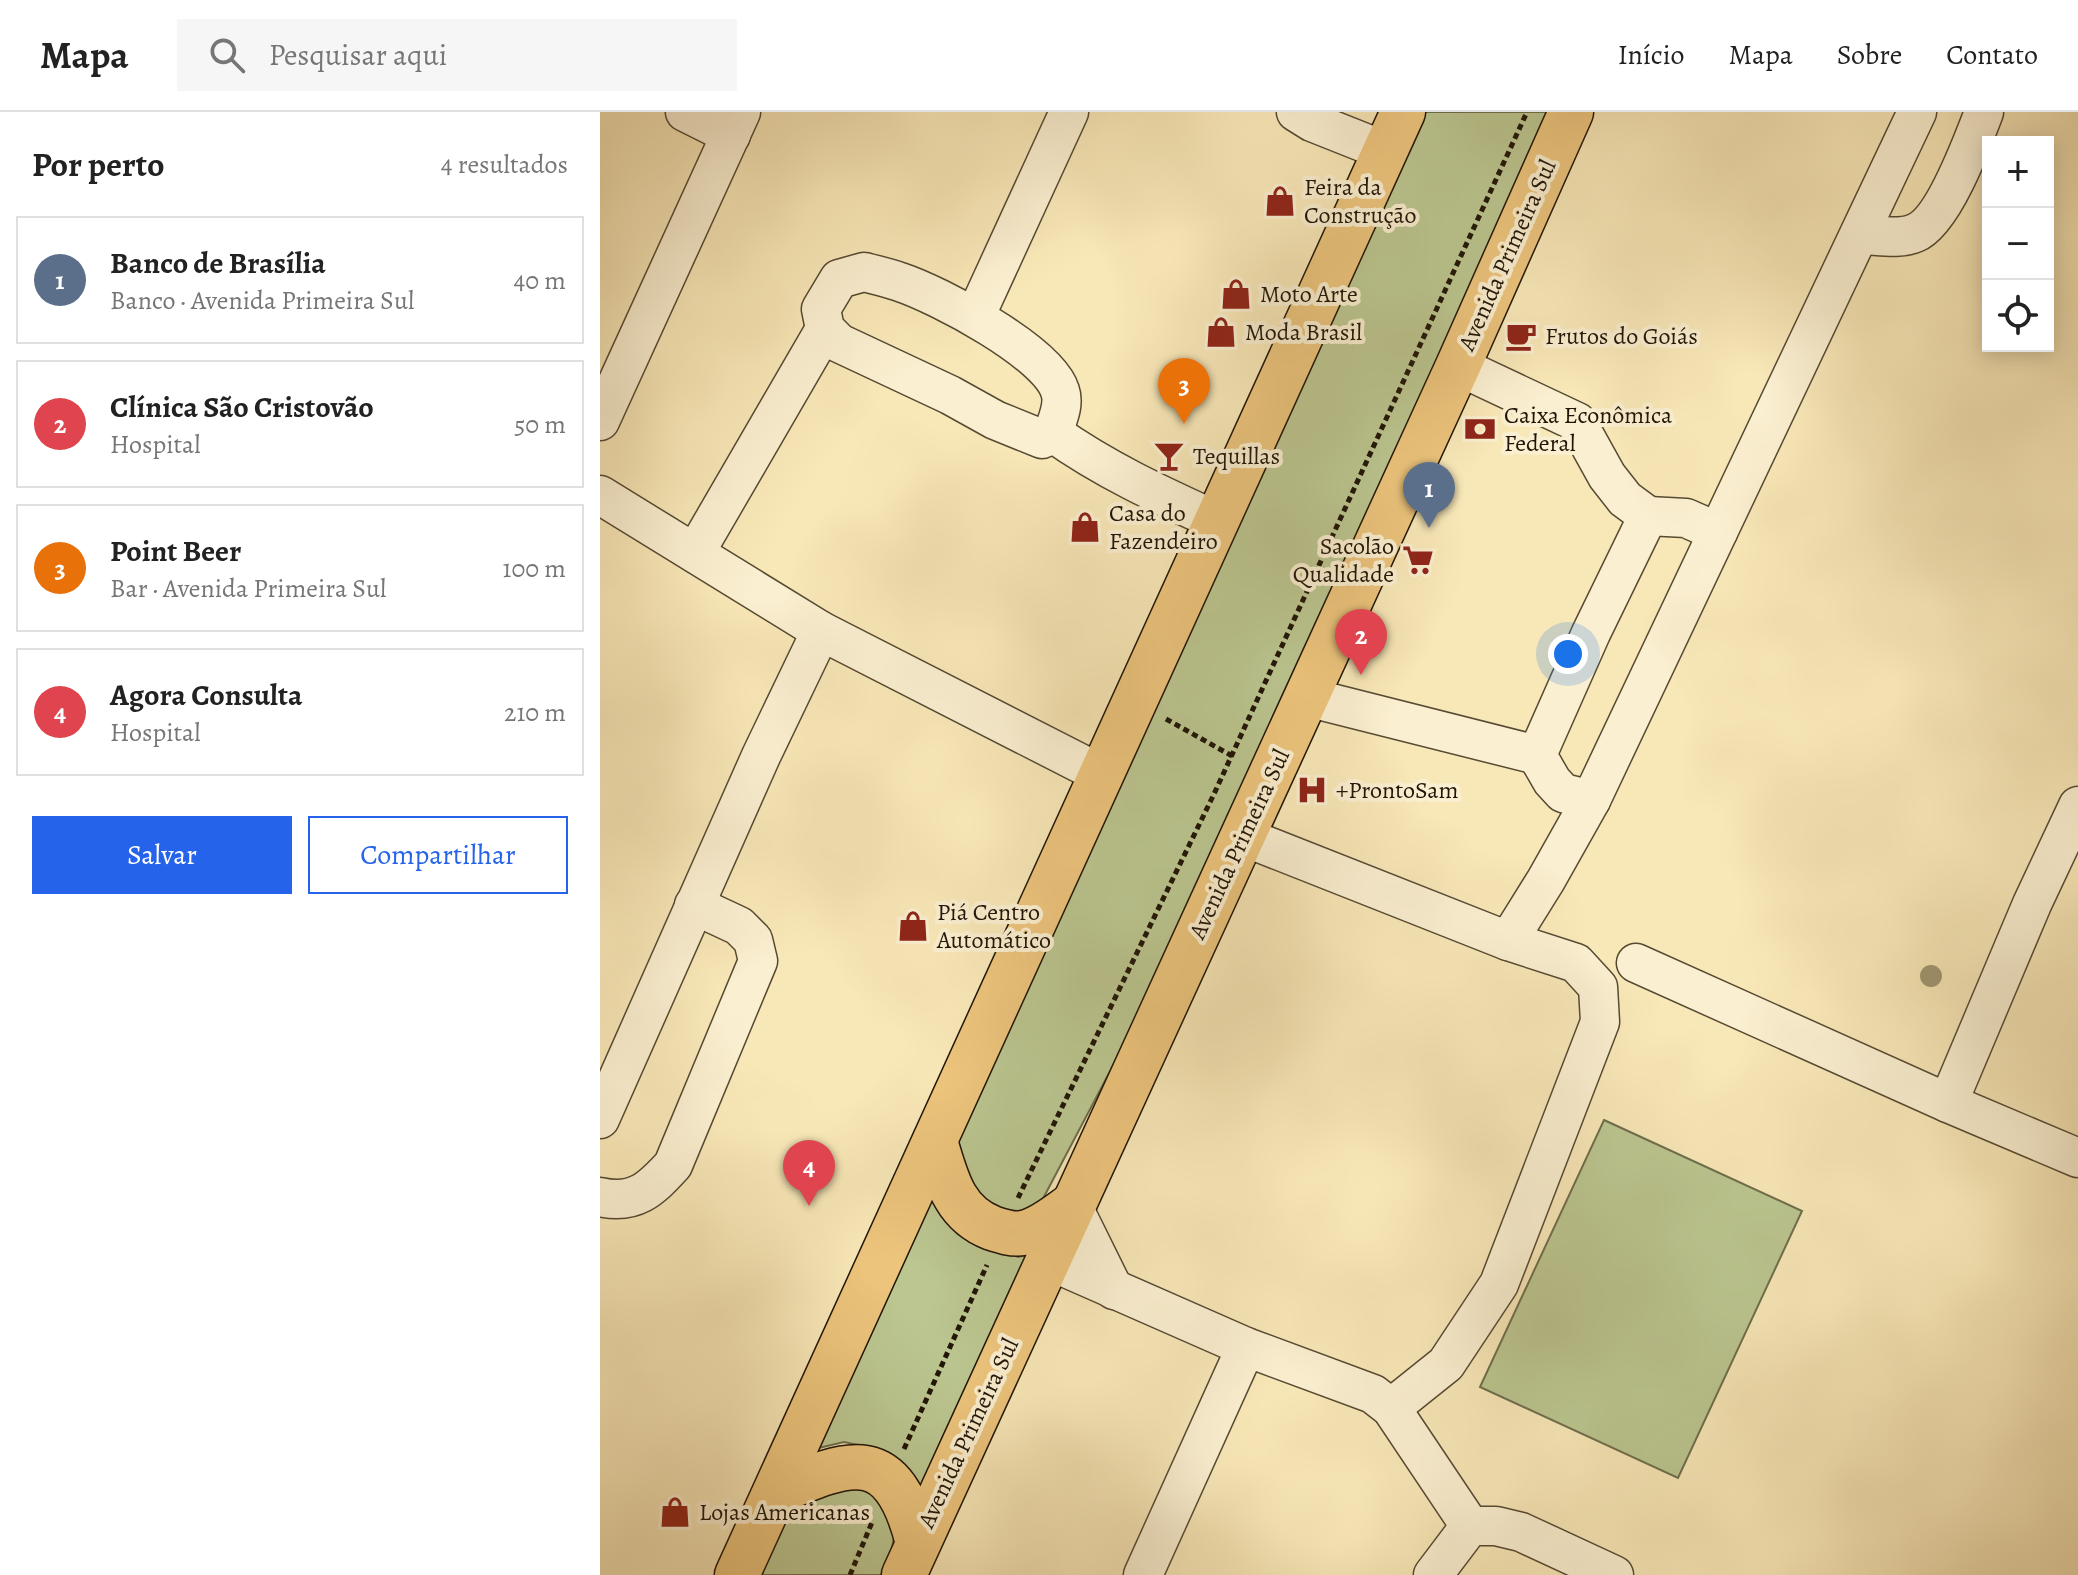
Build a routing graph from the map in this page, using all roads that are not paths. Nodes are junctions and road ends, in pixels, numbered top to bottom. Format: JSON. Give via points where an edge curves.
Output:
{"nodes":[{"id":1,"x":685,"y":112,"type":"edge"},
{"id":2,"x":1069,"y":112,"type":"edge"},
{"id":3,"x":1296,"y":112,"type":"edge"},
{"id":4,"x":1403,"y":112,"type":"edge"},
{"id":5,"x":1571,"y":112,"type":"edge"},
{"id":6,"x":1917,"y":112,"type":"edge"},
{"id":7,"x":1984,"y":112,"type":"edge"},
{"id":8,"x":736,"y":123,"type":"edge"},
{"id":9,"x":1385,"y":151,"type":"junction"},
{"id":10,"x":1860,"y":235,"type":"junction"},
{"id":11,"x":975,"y":317,"type":"junction"},
{"id":12,"x":825,"y":329,"type":"junction"},
{"id":13,"x":1458,"y":366,"type":"junction"},
{"id":14,"x":600,"y":421,"type":"edge"},
{"id":15,"x":1053,"y":433,"type":"junction"},
{"id":16,"x":600,"y":495,"type":"edge"},
{"id":17,"x":1648,"y":516,"type":"junction"},
{"id":18,"x":1217,"y":521,"type":"junction"},
{"id":19,"x":1718,"y":532,"type":"junction"},
{"id":20,"x":695,"y":553,"type":"junction"},
{"id":21,"x":821,"y":631,"type":"junction"},
{"id":22,"x":1307,"y":697,"type":"junction"},
{"id":23,"x":1537,"y":755,"type":"junction"},
{"id":24,"x":1101,"y":774,"type":"junction"},
{"id":25,"x":1591,"y":800,"type":"junction"},
{"id":26,"x":2078,"y":806,"type":"edge"},
{"id":27,"x":1242,"y":836,"type":"junction"},
{"id":28,"x":694,"y":905,"type":"junction"},
{"id":29,"x":1508,"y":941,"type":"junction"},
{"id":30,"x":1636,"y":963,"type":"dead end"},
{"id":31,"x":1948,"y":1103,"type":"junction"},
{"id":32,"x":600,"y":1119,"type":"edge"},
{"id":33,"x":935,"y":1141,"type":"junction"},
{"id":34,"x":2078,"y":1158,"type":"edge"},
{"id":35,"x":600,"y":1197,"type":"edge"},
{"id":36,"x":1072,"y":1205,"type":"junction"},
{"id":37,"x":1048,"y":1260,"type":"junction"},
{"id":38,"x":1114,"y":1290,"type":"junction"},
{"id":39,"x":1246,"y":1347,"type":"junction"},
{"id":40,"x":1391,"y":1408,"type":"junction"},
{"id":41,"x":775,"y":1493,"type":"junction"},
{"id":42,"x":1470,"y":1526,"type":"junction"},
{"id":43,"x":911,"y":1559,"type":"edge"},
{"id":44,"x":737,"y":1575,"type":"edge"},
{"id":45,"x":1143,"y":1575,"type":"edge"},
{"id":46,"x":1433,"y":1575,"type":"edge"},
{"id":47,"x":1614,"y":1575,"type":"edge"}],
"edges":[{"from":1,"to":8,"type":"street"},
{"from":2,"to":11,"type":"street"},
{"from":3,"to":9,"type":"street"},
{"from":4,"to":9,"type":"main road"},
{"from":5,"to":13,"type":"main road","name":"Avenida Primeira Sul"},
{"from":6,"to":10,"type":"street"},
{"from":7,"to":10,"type":"street","via":[[1969,153],[1927,227],[1911,235]]},
{"from":8,"to":14,"type":"street"},
{"from":9,"to":18,"type":"main road"},
{"from":10,"to":19,"type":"street"},
{"from":11,"to":12,"type":"street","via":[[901,282],[864,272],[839,279],[821,309]]},
{"from":11,"to":15,"type":"street","via":[[1028,353],[1051,376],[1062,403]]},
{"from":12,"to":15,"type":"street","via":[[839,343],[995,420],[1042,439]]},
{"from":12,"to":20,"type":"street"},
{"from":13,"to":17,"type":"street","via":[[1577,422],[1607,476]]},
{"from":13,"to":22,"type":"main road","name":"Avenida Primeira Sul"},
{"from":15,"to":18,"type":"street","via":[[1133,483]]},
{"from":16,"to":20,"type":"street"},
{"from":17,"to":19,"type":"street","via":[[1686,518]]},
{"from":17,"to":23,"type":"street"},
{"from":18,"to":24,"type":"main road"},
{"from":19,"to":25,"type":"street"},
{"from":20,"to":21,"type":"street"},
{"from":21,"to":24,"type":"street"},
{"from":21,"to":28,"type":"street"},
{"from":22,"to":23,"type":"street"},
{"from":22,"to":27,"type":"main road","name":"Avenida Primeira Sul"},
{"from":23,"to":25,"type":"street","via":[[1563,793]]},
{"from":24,"to":33,"type":"main road"},
{"from":25,"to":29,"type":"street"},
{"from":26,"to":31,"type":"street"},
{"from":27,"to":29,"type":"street"},
{"from":27,"to":36,"type":"main road","name":"Avenida Primeira Sul"},
{"from":28,"to":32,"type":"street"},
{"from":28,"to":35,"type":"street","via":[[739,926],[753,940],[758,961],[673,1165],[651,1189],[619,1201]]},
{"from":29,"to":40,"type":"street","via":[[1576,963],[1598,987],[1600,1022],[1499,1284],[1446,1364]]},
{"from":30,"to":31,"type":"street"},
{"from":31,"to":34,"type":"street"},
{"from":33,"to":36,"type":"main road","via":[[952,1193],[982,1224],[1022,1234]]},
{"from":33,"to":41,"type":"main road"},
{"from":36,"to":37,"type":"main road","name":"Avenida Primeira Sul"},
{"from":36,"to":38,"type":"street"},
{"from":37,"to":38,"type":"street"},
{"from":37,"to":43,"type":"main road","name":"Avenida Primeira Sul"},
{"from":38,"to":39,"type":"street"},
{"from":39,"to":40,"type":"street","via":[[1373,1394]]},
{"from":39,"to":45,"type":"street"},
{"from":40,"to":42,"type":"street"},
{"from":41,"to":43,"type":"main road","via":[[828,1470],[869,1469],[902,1494]]},
{"from":41,"to":44,"type":"main road"},
{"from":42,"to":46,"type":"street"},
{"from":42,"to":47,"type":"street","via":[[1521,1532]]}]}
